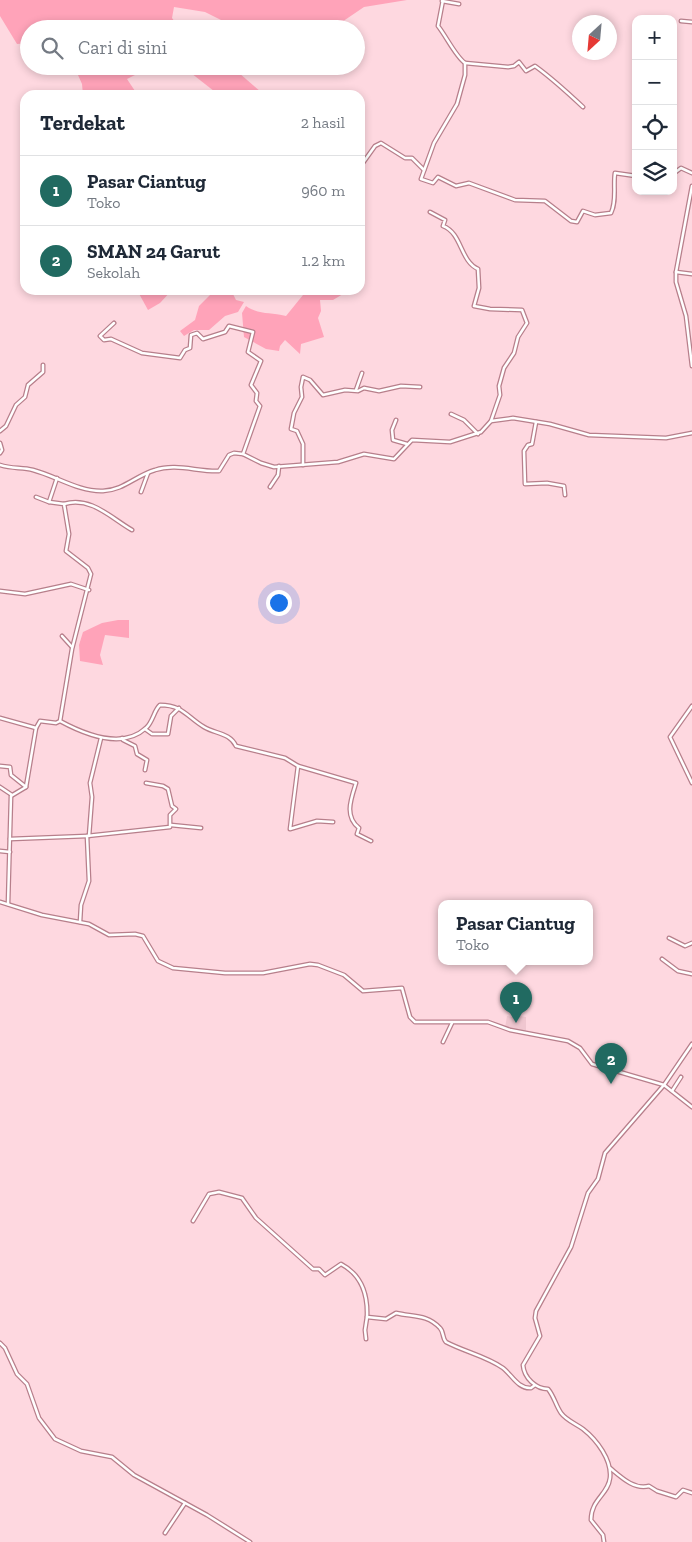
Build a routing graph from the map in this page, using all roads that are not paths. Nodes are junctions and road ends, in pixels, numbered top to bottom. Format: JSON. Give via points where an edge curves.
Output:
{"nodes":[{"id":1,"x":443,"y":0,"type":"edge"},
{"id":2,"x":460,"y":4,"type":"dead end"},
{"id":3,"x":681,"y":21,"type":"dead end"},
{"id":4,"x":692,"y":22,"type":"edge"},
{"id":5,"x":464,"y":63,"type":"junction"},
{"id":6,"x":583,"y":108,"type":"dead end"},
{"id":7,"x":365,"y":160,"type":"edge"},
{"id":8,"x":424,"y":170,"type":"junction"},
{"id":9,"x":677,"y":170,"type":"edge"},
{"id":10,"x":692,"y":173,"type":"edge"},
{"id":11,"x":632,"y":175,"type":"edge"},
{"id":12,"x":692,"y":186,"type":"edge"},
{"id":13,"x":430,"y":212,"type":"dead end"},
{"id":14,"x":676,"y":272,"type":"junction"},
{"id":15,"x":692,"y":274,"type":"edge"},
{"id":16,"x":114,"y":324,"type":"dead end"},
{"id":17,"x":43,"y":365,"type":"dead end"},
{"id":18,"x":692,"y":366,"type":"edge"},
{"id":19,"x":362,"y":373,"type":"dead end"},
{"id":20,"x":420,"y":387,"type":"dead end"},
{"id":21,"x":356,"y":391,"type":"junction"},
{"id":22,"x":451,"y":414,"type":"dead end"},
{"id":23,"x":396,"y":420,"type":"dead end"},
{"id":24,"x":492,"y":421,"type":"junction"},
{"id":25,"x":536,"y":422,"type":"junction"},
{"id":26,"x":0,"y":431,"type":"edge"},
{"id":27,"x":692,"y":433,"type":"edge"},
{"id":28,"x":478,"y":434,"type":"junction"},
{"id":29,"x":0,"y":443,"type":"edge"},
{"id":30,"x":406,"y":444,"type":"junction"},
{"id":31,"x":0,"y":453,"type":"edge"},
{"id":32,"x":244,"y":454,"type":"junction"},
{"id":33,"x":0,"y":465,"type":"edge"},
{"id":34,"x":303,"y":465,"type":"junction"},
{"id":35,"x":279,"y":466,"type":"junction"},
{"id":36,"x":149,"y":472,"type":"junction"},
{"id":37,"x":57,"y":478,"type":"junction"},
{"id":38,"x":270,"y":487,"type":"dead end"},
{"id":39,"x":141,"y":492,"type":"dead end"},
{"id":40,"x":565,"y":495,"type":"dead end"},
{"id":41,"x":36,"y":497,"type":"dead end"},
{"id":42,"x":49,"y":502,"type":"junction"},
{"id":43,"x":64,"y":504,"type":"junction"},
{"id":44,"x":132,"y":530,"type":"dead end"},
{"id":45,"x":88,"y":590,"type":"junction"},
{"id":46,"x":0,"y":591,"type":"edge"},
{"id":47,"x":62,"y":636,"type":"dead end"},
{"id":48,"x":72,"y":646,"type":"junction"},
{"id":49,"x":692,"y":706,"type":"edge"},
{"id":50,"x":179,"y":708,"type":"junction"},
{"id":51,"x":0,"y":718,"type":"edge"},
{"id":52,"x":60,"y":720,"type":"junction"},
{"id":53,"x":36,"y":728,"type":"junction"},
{"id":54,"x":145,"y":729,"type":"junction"},
{"id":55,"x":101,"y":738,"type":"junction"},
{"id":56,"x":122,"y":738,"type":"junction"},
{"id":57,"x":0,"y":766,"type":"edge"},
{"id":58,"x":298,"y":766,"type":"junction"},
{"id":59,"x":145,"y":770,"type":"dead end"},
{"id":60,"x":146,"y":783,"type":"dead end"},
{"id":61,"x":692,"y":783,"type":"edge"},
{"id":62,"x":0,"y":787,"type":"edge"},
{"id":63,"x":26,"y":787,"type":"junction"},
{"id":64,"x":12,"y":795,"type":"junction"},
{"id":65,"x":333,"y":822,"type":"dead end"},
{"id":66,"x":171,"y":825,"type":"junction"},
{"id":67,"x":201,"y":828,"type":"dead end"},
{"id":68,"x":88,"y":836,"type":"junction"},
{"id":69,"x":10,"y":839,"type":"junction"},
{"id":70,"x":371,"y":841,"type":"dead end"},
{"id":71,"x":0,"y":851,"type":"edge"},
{"id":72,"x":10,"y":852,"type":"junction"},
{"id":73,"x":0,"y":902,"type":"edge"},
{"id":74,"x":8,"y":904,"type":"junction"},
{"id":75,"x":80,"y":922,"type":"junction"},
{"id":76,"x":669,"y":938,"type":"dead end"},
{"id":77,"x":692,"y":943,"type":"edge"},
{"id":78,"x":662,"y":959,"type":"dead end"},
{"id":79,"x":692,"y":974,"type":"edge"},
{"id":80,"x":452,"y":1023,"type":"junction"},
{"id":81,"x":443,"y":1042,"type":"dead end"},
{"id":82,"x":692,"y":1044,"type":"edge"},
{"id":83,"x":681,"y":1077,"type":"dead end"},
{"id":84,"x":664,"y":1085,"type":"junction"},
{"id":85,"x":672,"y":1091,"type":"junction"},
{"id":86,"x":692,"y":1107,"type":"edge"},
{"id":87,"x":193,"y":1221,"type":"dead end"},
{"id":88,"x":368,"y":1317,"type":"junction"},
{"id":89,"x":366,"y":1338,"type":"dead end"},
{"id":90,"x":0,"y":1343,"type":"edge"},
{"id":91,"x":535,"y":1385,"type":"junction"},
{"id":92,"x":610,"y":1468,"type":"junction"},
{"id":93,"x":692,"y":1493,"type":"edge"},
{"id":94,"x":184,"y":1503,"type":"junction"},
{"id":95,"x":165,"y":1532,"type":"dead end"},
{"id":96,"x":250,"y":1542,"type":"edge"},
{"id":97,"x":604,"y":1542,"type":"edge"}],
"edges":[{"from":1,"to":2,"type":"street"},
{"from":1,"to":5,"type":"street","via":[[438,26]]},
{"from":3,"to":4,"type":"street"},
{"from":5,"to":6,"type":"street","via":[[514,66],[520,62],[526,71],[535,66],[555,80]]},
{"from":5,"to":8,"type":"street","via":[[465,75],[456,104],[434,143]]},
{"from":7,"to":8,"type":"street","via":[[381,143],[405,158],[412,158]]},
{"from":8,"to":11,"type":"street","via":[[421,179],[430,183],[438,177],[454,186],[469,183],[515,200],[545,201],[577,222],[584,211],[594,215],[611,213],[616,189],[615,173]]},
{"from":9,"to":10,"type":"street"},
{"from":12,"to":14,"type":"street"},
{"from":13,"to":24,"type":"street","via":[[444,220],[443,226],[453,230],[471,266],[478,270],[479,288],[474,306],[490,310],[522,310],[526,318],[514,353],[504,368]]},
{"from":14,"to":15,"type":"street"},
{"from":14,"to":18,"type":"street"},
{"from":16,"to":32,"type":"street","via":[[100,336],[104,340],[110,339],[143,353],[180,358],[190,348],[191,335],[197,334],[203,339],[225,332],[229,326],[253,332],[248,352],[261,361],[251,385],[260,406]]},
{"from":17,"to":26,"type":"street","via":[[43,372],[28,385],[25,397],[15,406],[6,426]]},
{"from":19,"to":21,"type":"street"},
{"from":20,"to":21,"type":"street"},
{"from":21,"to":34,"type":"street","via":[[324,395],[304,377],[302,397],[291,428],[297,431],[302,444]]},
{"from":22,"to":28,"type":"street","via":[[464,420]]},
{"from":23,"to":30,"type":"street","via":[[393,440]]},
{"from":24,"to":25,"type":"street","via":[[513,418]]},
{"from":24,"to":28,"type":"street"},
{"from":25,"to":27,"type":"street","via":[[589,434],[666,438]]},
{"from":25,"to":40,"type":"street","via":[[532,444],[524,451],[524,484],[564,486]]},
{"from":28,"to":30,"type":"street","via":[[450,442],[412,440]]},
{"from":29,"to":31,"type":"street"},
{"from":30,"to":34,"type":"street","via":[[394,460],[364,454],[338,462]]},
{"from":32,"to":35,"type":"street","via":[[268,466]]},
{"from":32,"to":36,"type":"street","via":[[230,455],[222,469],[217,471],[178,467]]},
{"from":33,"to":37,"type":"street","via":[[14,470],[34,470]]},
{"from":34,"to":35,"type":"street"},
{"from":35,"to":38,"type":"street","via":[[278,475]]},
{"from":36,"to":37,"type":"street","via":[[124,487],[103,491]]},
{"from":36,"to":39,"type":"street"},
{"from":37,"to":42,"type":"street"},
{"from":41,"to":42,"type":"street"},
{"from":42,"to":43,"type":"street"},
{"from":43,"to":44,"type":"street","via":[[77,501],[95,507]]},
{"from":43,"to":45,"type":"street","via":[[68,534],[66,551],[90,571]]},
{"from":45,"to":46,"type":"street","via":[[72,584],[25,594]]},
{"from":45,"to":48,"type":"street"},
{"from":47,"to":48,"type":"street"},
{"from":48,"to":52,"type":"street"},
{"from":49,"to":61,"type":"street","via":[[670,740]]},
{"from":50,"to":54,"type":"street","via":[[158,706]]},
{"from":50,"to":54,"type":"street","via":[[171,716],[168,734],[152,734]]},
{"from":50,"to":58,"type":"street","via":[[202,726],[232,738],[236,746],[284,758]]},
{"from":51,"to":53,"type":"street"},
{"from":52,"to":53,"type":"street","via":[[56,723],[40,721]]},
{"from":52,"to":55,"type":"street"},
{"from":53,"to":63,"type":"street"},
{"from":54,"to":56,"type":"street"},
{"from":55,"to":56,"type":"street"},
{"from":55,"to":68,"type":"street","via":[[90,783],[92,797]]},
{"from":56,"to":59,"type":"street","via":[[135,746],[137,754],[147,760]]},
{"from":57,"to":63,"type":"street","via":[[10,767],[11,775]]},
{"from":58,"to":65,"type":"street","via":[[290,829],[316,822]]},
{"from":58,"to":70,"type":"street","via":[[356,783],[349,815],[359,828],[357,834]]},
{"from":60,"to":66,"type":"street","via":[[168,790],[176,809],[170,815]]},
{"from":62,"to":64,"type":"street"},
{"from":63,"to":64,"type":"street"},
{"from":64,"to":69,"type":"street"},
{"from":66,"to":67,"type":"street"},
{"from":66,"to":68,"type":"street","via":[[162,829]]},
{"from":68,"to":69,"type":"street"},
{"from":68,"to":75,"type":"street","via":[[89,881],[81,905]]},
{"from":69,"to":72,"type":"street"},
{"from":71,"to":72,"type":"street"},
{"from":72,"to":74,"type":"street"},
{"from":73,"to":74,"type":"street"},
{"from":74,"to":75,"type":"street","via":[[48,917]]},
{"from":75,"to":80,"type":"street","via":[[109,935],[143,936],[158,961],[179,970],[263,973],[310,964],[328,967],[363,992],[402,988],[410,1017],[415,1022]]},
{"from":76,"to":77,"type":"street","via":[[685,946]]},
{"from":78,"to":79,"type":"street","via":[[678,971]]},
{"from":80,"to":81,"type":"street"},
{"from":80,"to":84,"type":"street","via":[[488,1022],[510,1030],[568,1041],[580,1048],[592,1064]]},
{"from":82,"to":84,"type":"street"},
{"from":83,"to":85,"type":"street"},
{"from":84,"to":85,"type":"street"},
{"from":84,"to":91,"type":"street","via":[[605,1153],[569,1253],[536,1311],[540,1336],[523,1365],[525,1374]]},
{"from":85,"to":86,"type":"street"},
{"from":87,"to":88,"type":"street","via":[[209,1194],[219,1192],[242,1198],[256,1218],[313,1269],[324,1275],[340,1264],[352,1270],[367,1296]]},
{"from":88,"to":89,"type":"street"},
{"from":88,"to":91,"type":"street","via":[[386,1319],[396,1313],[422,1315],[442,1329],[447,1343],[488,1359],[523,1388]]},
{"from":90,"to":94,"type":"street","via":[[27,1384],[39,1418],[55,1438],[81,1451],[109,1455],[134,1475]]},
{"from":91,"to":92,"type":"street","via":[[548,1389],[562,1414],[595,1441]]},
{"from":92,"to":93,"type":"street","via":[[641,1488],[649,1486],[676,1497],[683,1490]]},
{"from":92,"to":97,"type":"street","via":[[609,1484],[594,1504],[591,1515],[593,1524],[604,1535]]},
{"from":94,"to":95,"type":"street"},
{"from":94,"to":96,"type":"street"}]}
